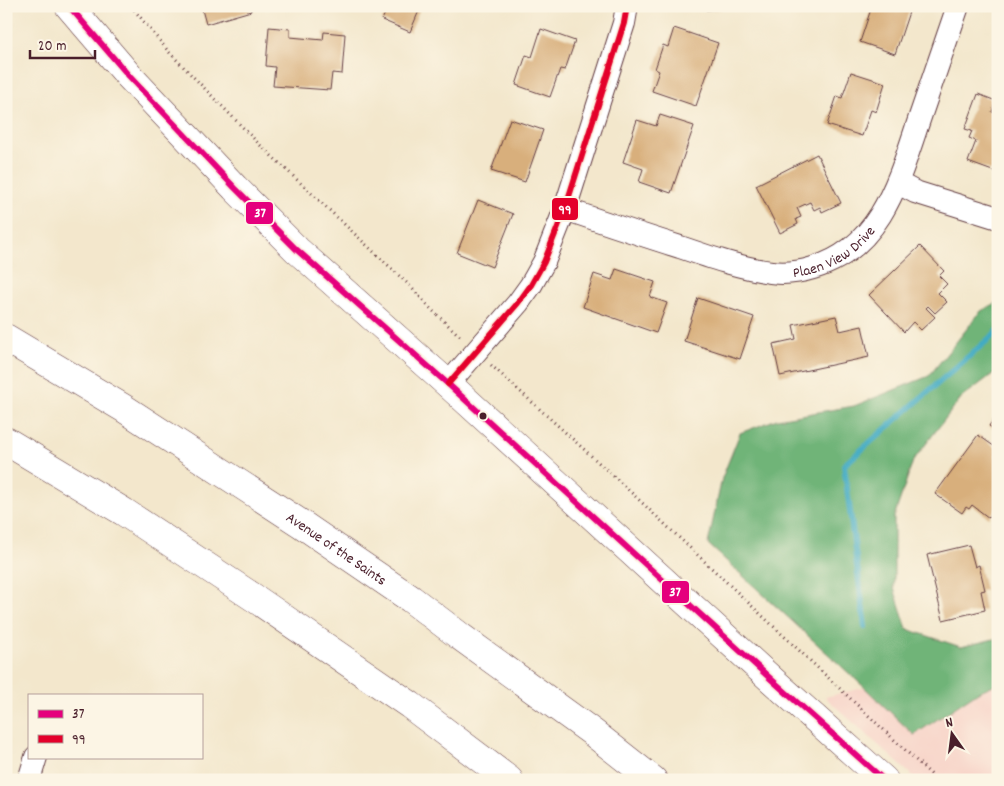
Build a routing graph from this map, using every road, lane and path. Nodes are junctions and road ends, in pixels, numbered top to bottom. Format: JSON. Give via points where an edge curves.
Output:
{"nodes":[{"id":1,"x":69,"y":6,"type":"edge"},
{"id":2,"x":131,"y":6,"type":"edge"},
{"id":3,"x":627,"y":6,"type":"edge"},
{"id":4,"x":958,"y":6,"type":"edge"},
{"id":5,"x":898,"y":183,"type":"junction"},
{"id":6,"x":565,"y":209,"type":"junction"},
{"id":7,"x":998,"y":218,"type":"edge"},
{"id":8,"x":6,"y":338,"type":"edge"},
{"id":9,"x":476,"y":352,"type":"junction"},
{"id":10,"x":448,"y":384,"type":"junction"},
{"id":11,"x":6,"y":441,"type":"edge"},
{"id":12,"x":36,"y":758,"type":"edge"},
{"id":13,"x":29,"y":780,"type":"edge"},
{"id":14,"x":508,"y":780,"type":"edge"},
{"id":15,"x":653,"y":780,"type":"edge"},
{"id":16,"x":884,"y":780,"type":"edge"},
{"id":17,"x":937,"y":780,"type":"edge"}],
"edges":[{"from":1,"to":10,"type":"main road","via":[[129,76],[297,250]]},
{"from":2,"to":9,"type":"path","via":[[169,52],[260,145]]},
{"from":3,"to":6,"type":"street"},
{"from":4,"to":5,"type":"street","name":"Plaen View Drive"},
{"from":5,"to":6,"type":"street","name":"Plaen View Drive","via":[[882,214],[855,246],[826,264],[803,271],[773,272],[724,262]]},
{"from":5,"to":7,"type":"street","via":[[915,192]]},
{"from":6,"to":9,"type":"street","via":[[531,285]]},
{"from":8,"to":15,"type":"main road","name":"Avenue of the Saints","via":[[125,409],[300,522],[411,599]]},
{"from":9,"to":10,"type":"street"},
{"from":9,"to":17,"type":"path","via":[[620,482]]},
{"from":10,"to":16,"type":"main road"},
{"from":11,"to":14,"type":"main road","via":[[124,512],[254,597],[410,705]]},
{"from":12,"to":13,"type":"street"}]}
